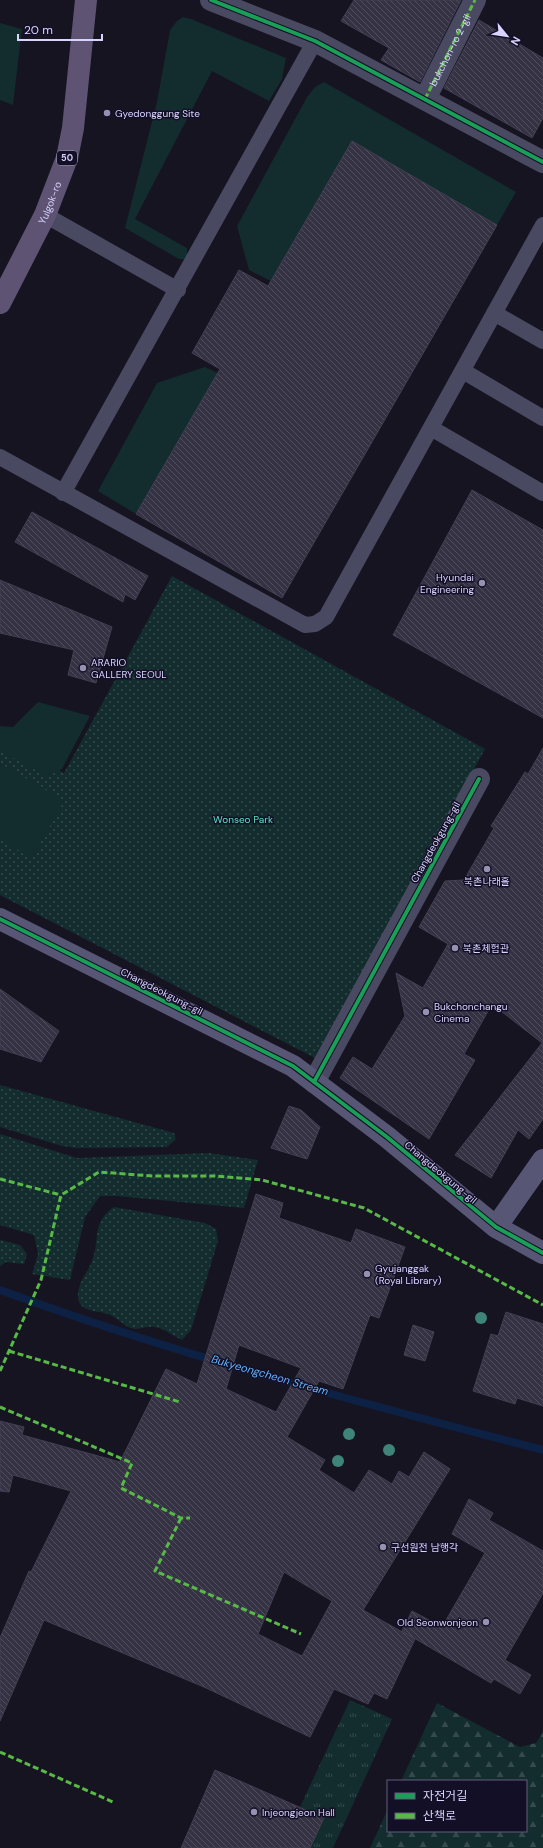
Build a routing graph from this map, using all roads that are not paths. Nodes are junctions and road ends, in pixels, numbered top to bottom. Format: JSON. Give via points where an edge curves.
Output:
{"nodes":[{"id":1,"x":86,"y":0,"type":"edge"},
{"id":2,"x":211,"y":0,"type":"edge"},
{"id":3,"x":475,"y":0,"type":"edge"},
{"id":4,"x":315,"y":41,"type":"junction"},
{"id":5,"x":425,"y":99,"type":"junction"},
{"id":6,"x":543,"y":162,"type":"edge"},
{"id":7,"x":45,"y":216,"type":"junction"},
{"id":8,"x":543,"y":225,"type":"edge"},
{"id":9,"x":178,"y":290,"type":"junction"},
{"id":10,"x":0,"y":303,"type":"edge"},
{"id":11,"x":494,"y":313,"type":"junction"},
{"id":12,"x":543,"y":341,"type":"edge"},
{"id":13,"x":463,"y":371,"type":"junction"},
{"id":14,"x":543,"y":418,"type":"edge"},
{"id":15,"x":431,"y":428,"type":"junction"},
{"id":16,"x":0,"y":457,"type":"edge"},
{"id":17,"x":63,"y":493,"type":"junction"},
{"id":18,"x":543,"y":493,"type":"edge"},
{"id":19,"x":479,"y":780,"type":"dead end"},
{"id":20,"x":0,"y":919,"type":"edge"},
{"id":21,"x":314,"y":1082,"type":"junction"},
{"id":22,"x":543,"y":1160,"type":"edge"},
{"id":23,"x":496,"y":1227,"type":"junction"},
{"id":24,"x":542,"y":1250,"type":"edge"}],
"edges":[{"from":1,"to":7,"type":"main road","name":"Yulgok-ro","number":"50","via":[[73,128],[67,158]]},
{"from":2,"to":4,"type":"street"},
{"from":3,"to":5,"type":"street","name":"bukchon-ro 2-gil"},
{"from":4,"to":5,"type":"street"},
{"from":4,"to":9,"type":"lane"},
{"from":5,"to":6,"type":"street"},
{"from":7,"to":9,"type":"lane"},
{"from":7,"to":10,"type":"main road","name":"Yulgok-ro","number":"50"},
{"from":8,"to":11,"type":"lane"},
{"from":9,"to":17,"type":"lane"},
{"from":11,"to":12,"type":"lane"},
{"from":11,"to":13,"type":"lane"},
{"from":13,"to":14,"type":"lane"},
{"from":13,"to":15,"type":"lane"},
{"from":15,"to":17,"type":"lane","via":[[326,617],[315,624],[305,625]]},
{"from":15,"to":18,"type":"lane"},
{"from":16,"to":17,"type":"lane"},
{"from":19,"to":21,"type":"street","name":"Changdeokgung-gil"},
{"from":20,"to":21,"type":"street","name":"Changdeokgung-gil","via":[[293,1066]]},
{"from":21,"to":23,"type":"street","name":"Changdeokgung-gil","via":[[387,1137]]},
{"from":22,"to":23,"type":"street"},
{"from":23,"to":24,"type":"street","name":"Changdeokgung-gil"}]}
